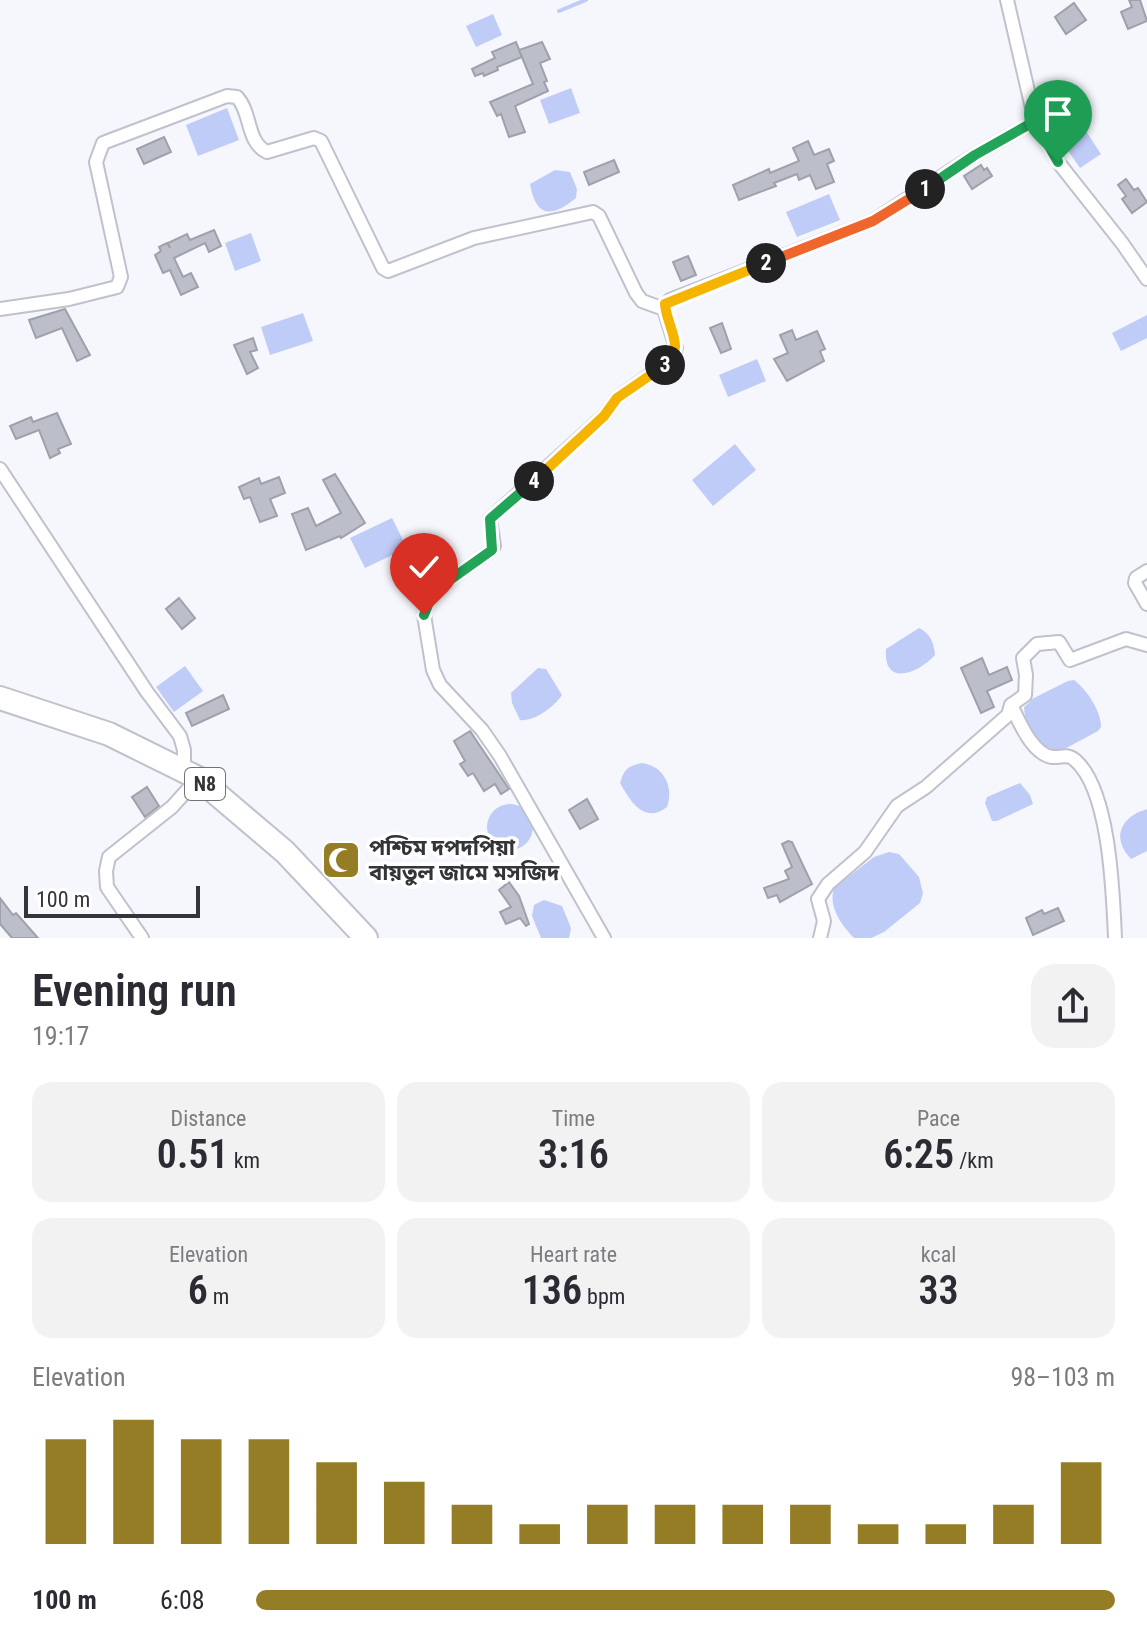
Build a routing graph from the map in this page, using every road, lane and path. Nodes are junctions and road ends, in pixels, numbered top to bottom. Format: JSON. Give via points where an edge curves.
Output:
{"nodes":[{"id":1,"x":1007,"y":0,"type":"edge"},
{"id":2,"x":1035,"y":121,"type":"junction"},
{"id":3,"x":1147,"y":279,"type":"edge"},
{"id":4,"x":0,"y":309,"type":"edge"},
{"id":5,"x":664,"y":309,"type":"junction"},
{"id":6,"x":0,"y":469,"type":"edge"},
{"id":7,"x":1147,"y":571,"type":"edge"},
{"id":8,"x":1147,"y":604,"type":"edge"},
{"id":9,"x":1147,"y":645,"type":"edge"},
{"id":10,"x":0,"y":698,"type":"edge"},
{"id":11,"x":1011,"y":705,"type":"junction"},
{"id":12,"x":191,"y":775,"type":"junction"},
{"id":13,"x":142,"y":938,"type":"edge"},
{"id":14,"x":366,"y":938,"type":"edge"},
{"id":15,"x":604,"y":938,"type":"edge"},
{"id":16,"x":820,"y":938,"type":"edge"},
{"id":17,"x":1115,"y":938,"type":"edge"}],
"edges":[{"from":1,"to":2,"type":"street"},
{"from":2,"to":3,"type":"street","via":[[1058,162]]},
{"from":2,"to":5,"type":"street","via":[[873,221],[670,300]]},
{"from":4,"to":5,"type":"street","via":[[117,287],[121,277],[96,162],[103,143],[227,96],[244,104],[261,150],[314,138],[321,141],[388,271],[474,238],[593,212],[636,293]]},
{"from":5,"to":15,"type":"street","via":[[676,348],[671,360],[617,398],[604,416],[490,519],[492,550],[433,592],[424,615],[440,685],[500,756]]},
{"from":6,"to":12,"type":"street","via":[[180,736]]},
{"from":7,"to":8,"type":"street","via":[[1135,583]]},
{"from":9,"to":11,"type":"street","via":[[1126,639],[1070,660],[1059,642],[1037,644],[1023,658],[1025,695]]},
{"from":10,"to":12,"type":"highway","number":"N8","via":[[109,734]]},
{"from":11,"to":16,"type":"street","via":[[1008,715],[897,806],[865,852],[828,884],[818,899],[824,921]]},
{"from":11,"to":17,"type":"street","via":[[1040,751],[1075,760],[1103,812]]},
{"from":12,"to":13,"type":"street","via":[[172,807],[109,857],[107,887]]},
{"from":12,"to":14,"type":"highway","number":"N8","via":[[285,852]]}]}
